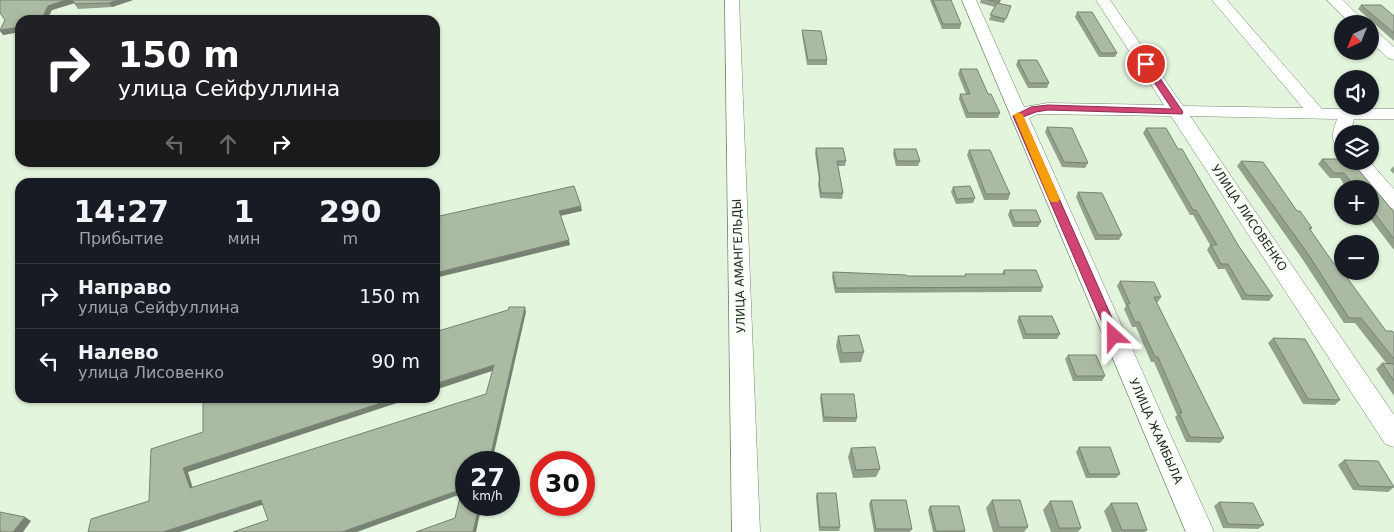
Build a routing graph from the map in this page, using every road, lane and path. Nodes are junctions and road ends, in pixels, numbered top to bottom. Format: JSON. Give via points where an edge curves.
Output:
{"nodes":[{"id":1,"x":732,"y":0,"type":"edge"},
{"id":2,"x":969,"y":0,"type":"edge"},
{"id":3,"x":1103,"y":0,"type":"edge"},
{"id":4,"x":1219,"y":0,"type":"edge"},
{"id":5,"x":1334,"y":0,"type":"edge"},
{"id":6,"x":1350,"y":15,"type":"edge"},
{"id":7,"x":1379,"y":41,"type":"edge"},
{"id":8,"x":1394,"y":55,"type":"edge"},
{"id":9,"x":1178,"y":112,"type":"junction"},
{"id":10,"x":1317,"y":114,"type":"junction"},
{"id":11,"x":1334,"y":114,"type":"edge"},
{"id":12,"x":1379,"y":114,"type":"edge"},
{"id":13,"x":1394,"y":114,"type":"edge"},
{"id":14,"x":1018,"y":116,"type":"junction"},
{"id":15,"x":1366,"y":170,"type":"edge"},
{"id":16,"x":1394,"y":202,"type":"edge"},
{"id":17,"x":1394,"y":436,"type":"edge"},
{"id":18,"x":746,"y":532,"type":"edge"},
{"id":19,"x":1200,"y":532,"type":"edge"}],
"edges":[{"from":1,"to":18,"type":"street","name":"УЛИЦА АМАНГЕЛЬДЫ"},
{"from":2,"to":14,"type":"street","name":"УЛИЦА ЖАМБЫЛА"},
{"from":3,"to":9,"type":"street","name":"УЛИЦА ЛИСОВЕНКО"},
{"from":4,"to":10,"type":"street"},
{"from":5,"to":6,"type":"street"},
{"from":7,"to":8,"type":"street"},
{"from":9,"to":10,"type":"street"},
{"from":9,"to":14,"type":"street","via":[[1048,108]]},
{"from":9,"to":17,"type":"street","name":"УЛИЦА ЛИСОВЕНКО"},
{"from":10,"to":11,"type":"street"},
{"from":12,"to":13,"type":"street"},
{"from":14,"to":19,"type":"street","name":"УЛИЦА ЖАМБЫЛА"},
{"from":15,"to":16,"type":"street"}]}
